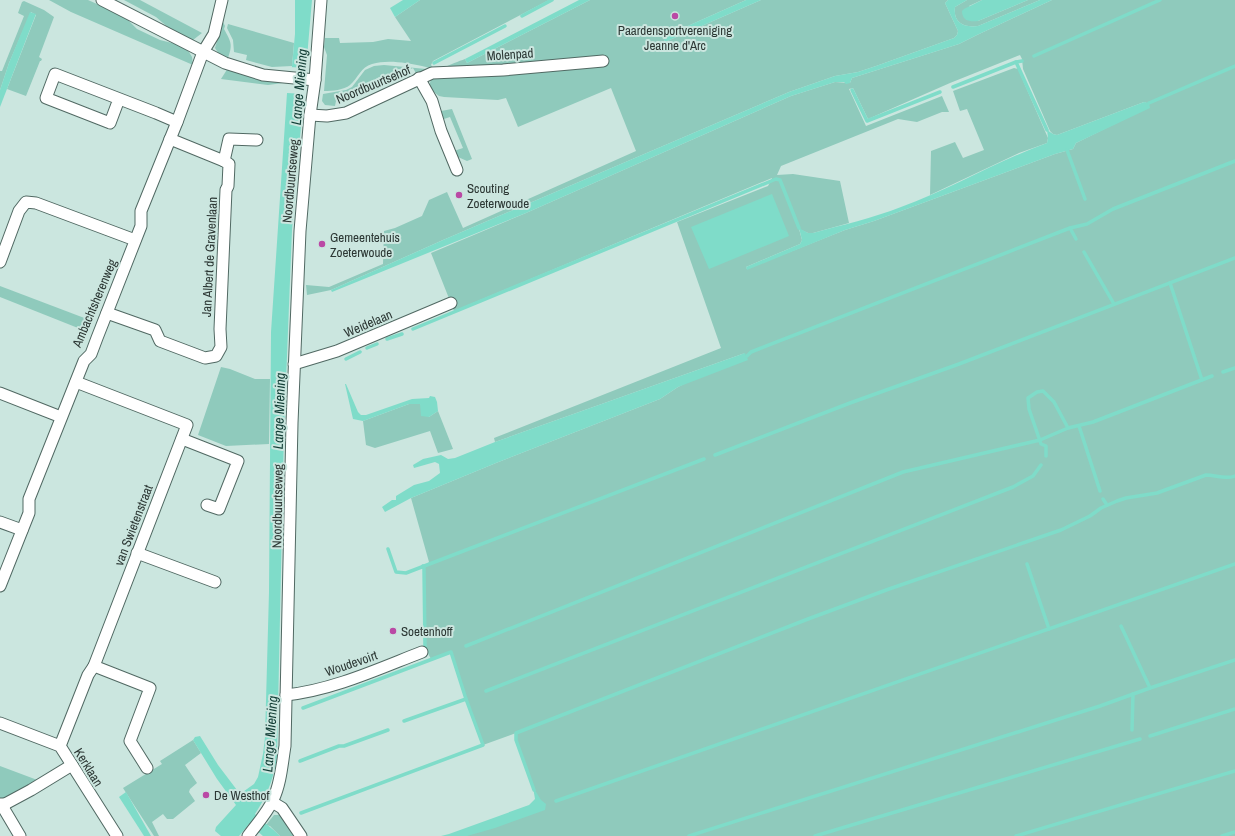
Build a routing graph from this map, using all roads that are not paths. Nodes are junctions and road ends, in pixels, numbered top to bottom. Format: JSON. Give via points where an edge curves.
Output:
{"nodes":[{"id":1,"x":102,"y":0,"type":"edge"},
{"id":2,"x":222,"y":0,"type":"edge"},
{"id":3,"x":321,"y":0,"type":"edge"},
{"id":4,"x":203,"y":52,"type":"junction"},
{"id":5,"x":603,"y":60,"type":"dead end"},
{"id":6,"x":419,"y":78,"type":"junction"},
{"id":7,"x":312,"y":80,"type":"junction"},
{"id":8,"x":119,"y":99,"type":"junction"},
{"id":9,"x":310,"y":115,"type":"junction"},
{"id":10,"x":177,"y":122,"type":"junction"},
{"id":11,"x":170,"y":139,"type":"junction"},
{"id":12,"x":257,"y":140,"type":"dead end"},
{"id":13,"x":224,"y":161,"type":"junction"},
{"id":14,"x":457,"y":170,"type":"dead end"},
{"id":15,"x":135,"y":240,"type":"junction"},
{"id":16,"x":0,"y":262,"type":"edge"},
{"id":17,"x":451,"y":302,"type":"dead end"},
{"id":18,"x":107,"y":313,"type":"junction"},
{"id":19,"x":294,"y":364,"type":"junction"},
{"id":20,"x":76,"y":382,"type":"junction"},
{"id":21,"x":0,"y":394,"type":"edge"},
{"id":22,"x":61,"y":418,"type":"junction"},
{"id":23,"x":182,"y":439,"type":"junction"},
{"id":24,"x":207,"y":505,"type":"dead end"},
{"id":25,"x":0,"y":522,"type":"edge"},
{"id":26,"x":22,"y":530,"type":"junction"},
{"id":27,"x":137,"y":553,"type":"junction"},
{"id":28,"x":215,"y":582,"type":"dead end"},
{"id":29,"x":0,"y":586,"type":"edge"},
{"id":30,"x":422,"y":652,"type":"dead end"},
{"id":31,"x":94,"y":666,"type":"junction"},
{"id":32,"x":286,"y":695,"type":"junction"},
{"id":33,"x":0,"y":723,"type":"edge"},
{"id":34,"x":60,"y":746,"type":"junction"},
{"id":35,"x":72,"y":765,"type":"junction"},
{"id":36,"x":147,"y":768,"type":"dead end"},
{"id":37,"x":272,"y":802,"type":"junction"},
{"id":38,"x":4,"y":812,"type":"edge"},
{"id":39,"x":250,"y":833,"type":"edge"},
{"id":40,"x":112,"y":834,"type":"edge"},
{"id":41,"x":13,"y":836,"type":"edge"},
{"id":42,"x":20,"y":836,"type":"edge"},
{"id":43,"x":301,"y":836,"type":"edge"}],
"edges":[{"from":1,"to":4,"type":"street"},
{"from":2,"to":4,"type":"street","name":"Ambachtsherenweg","via":[[214,34]]},
{"from":3,"to":7,"type":"street","name":"Noordbuurtseweg"},
{"from":4,"to":7,"type":"street","via":[[225,63],[263,75]]},
{"from":4,"to":10,"type":"street","name":"Ambachtsherenweg"},
{"from":5,"to":6,"type":"street","name":"Molenpad","via":[[503,70],[432,73]]},
{"from":6,"to":9,"type":"street","name":"Noordbuurtsehof","via":[[346,113]]},
{"from":6,"to":14,"type":"street","name":"Noordbuurtsehof","via":[[432,101],[440,131]]},
{"from":7,"to":9,"type":"street","name":"Noordbuurtseweg"},
{"from":8,"to":8,"type":"street","via":[[55,74],[46,98],[110,123]]},
{"from":8,"to":10,"type":"street"},
{"from":9,"to":19,"type":"street","name":"Noordbuurtseweg","via":[[300,231]]},
{"from":10,"to":11,"type":"street","name":"Ambachtsherenweg"},
{"from":11,"to":13,"type":"street"},
{"from":11,"to":15,"type":"street","name":"Ambachtsherenweg","via":[[142,211]]},
{"from":12,"to":13,"type":"street","name":"Jan Albert de Gravenlaan","via":[[229,139]]},
{"from":13,"to":18,"type":"street","name":"Jan Albert de Gravenlaan","via":[[228,164],[228,186],[221,347],[216,356],[205,358],[160,340],[155,330]]},
{"from":15,"to":16,"type":"street","via":[[36,203],[26,202]]},
{"from":15,"to":18,"type":"street","name":"Ambachtsherenweg"},
{"from":17,"to":19,"type":"street","name":"Weidelaan","via":[[336,351]]},
{"from":18,"to":20,"type":"street","name":"Ambachtsherenweg","via":[[91,354],[84,361]]},
{"from":19,"to":32,"type":"street","name":"Noordbuurtseweg"},
{"from":20,"to":22,"type":"street","name":"Ambachtsherenweg"},
{"from":20,"to":23,"type":"street","name":"van Swietenstraat","via":[[187,425]]},
{"from":21,"to":22,"type":"street"},
{"from":22,"to":26,"type":"street","name":"Ambachtsherenweg","via":[[29,499],[29,513]]},
{"from":23,"to":24,"type":"street","via":[[238,461],[219,509]]},
{"from":23,"to":27,"type":"street","name":"van Swietenstraat"},
{"from":25,"to":26,"type":"street"},
{"from":26,"to":29,"type":"street","name":"Ambachtsherenweg"},
{"from":27,"to":28,"type":"street"},
{"from":27,"to":31,"type":"street","name":"van Swietenstraat"},
{"from":30,"to":32,"type":"street","name":"Woudevoirt","via":[[356,678]]},
{"from":31,"to":34,"type":"street","name":"van Swietenstraat","via":[[88,674]]},
{"from":31,"to":36,"type":"street","via":[[150,688],[130,741]]},
{"from":32,"to":37,"type":"street","name":"Noordbuurtseweg","via":[[285,746],[280,780]]},
{"from":33,"to":34,"type":"street","name":"Kerklaan"},
{"from":34,"to":35,"type":"street","name":"Kerklaan"},
{"from":35,"to":38,"type":"street","via":[[31,790]]},
{"from":35,"to":40,"type":"street","name":"Kerklaan"},
{"from":37,"to":39,"type":"street","name":"Noordbuurtseweg"},
{"from":37,"to":43,"type":"street","via":[[282,808]]},
{"from":38,"to":41,"type":"street"},
{"from":38,"to":42,"type":"street"}]}
